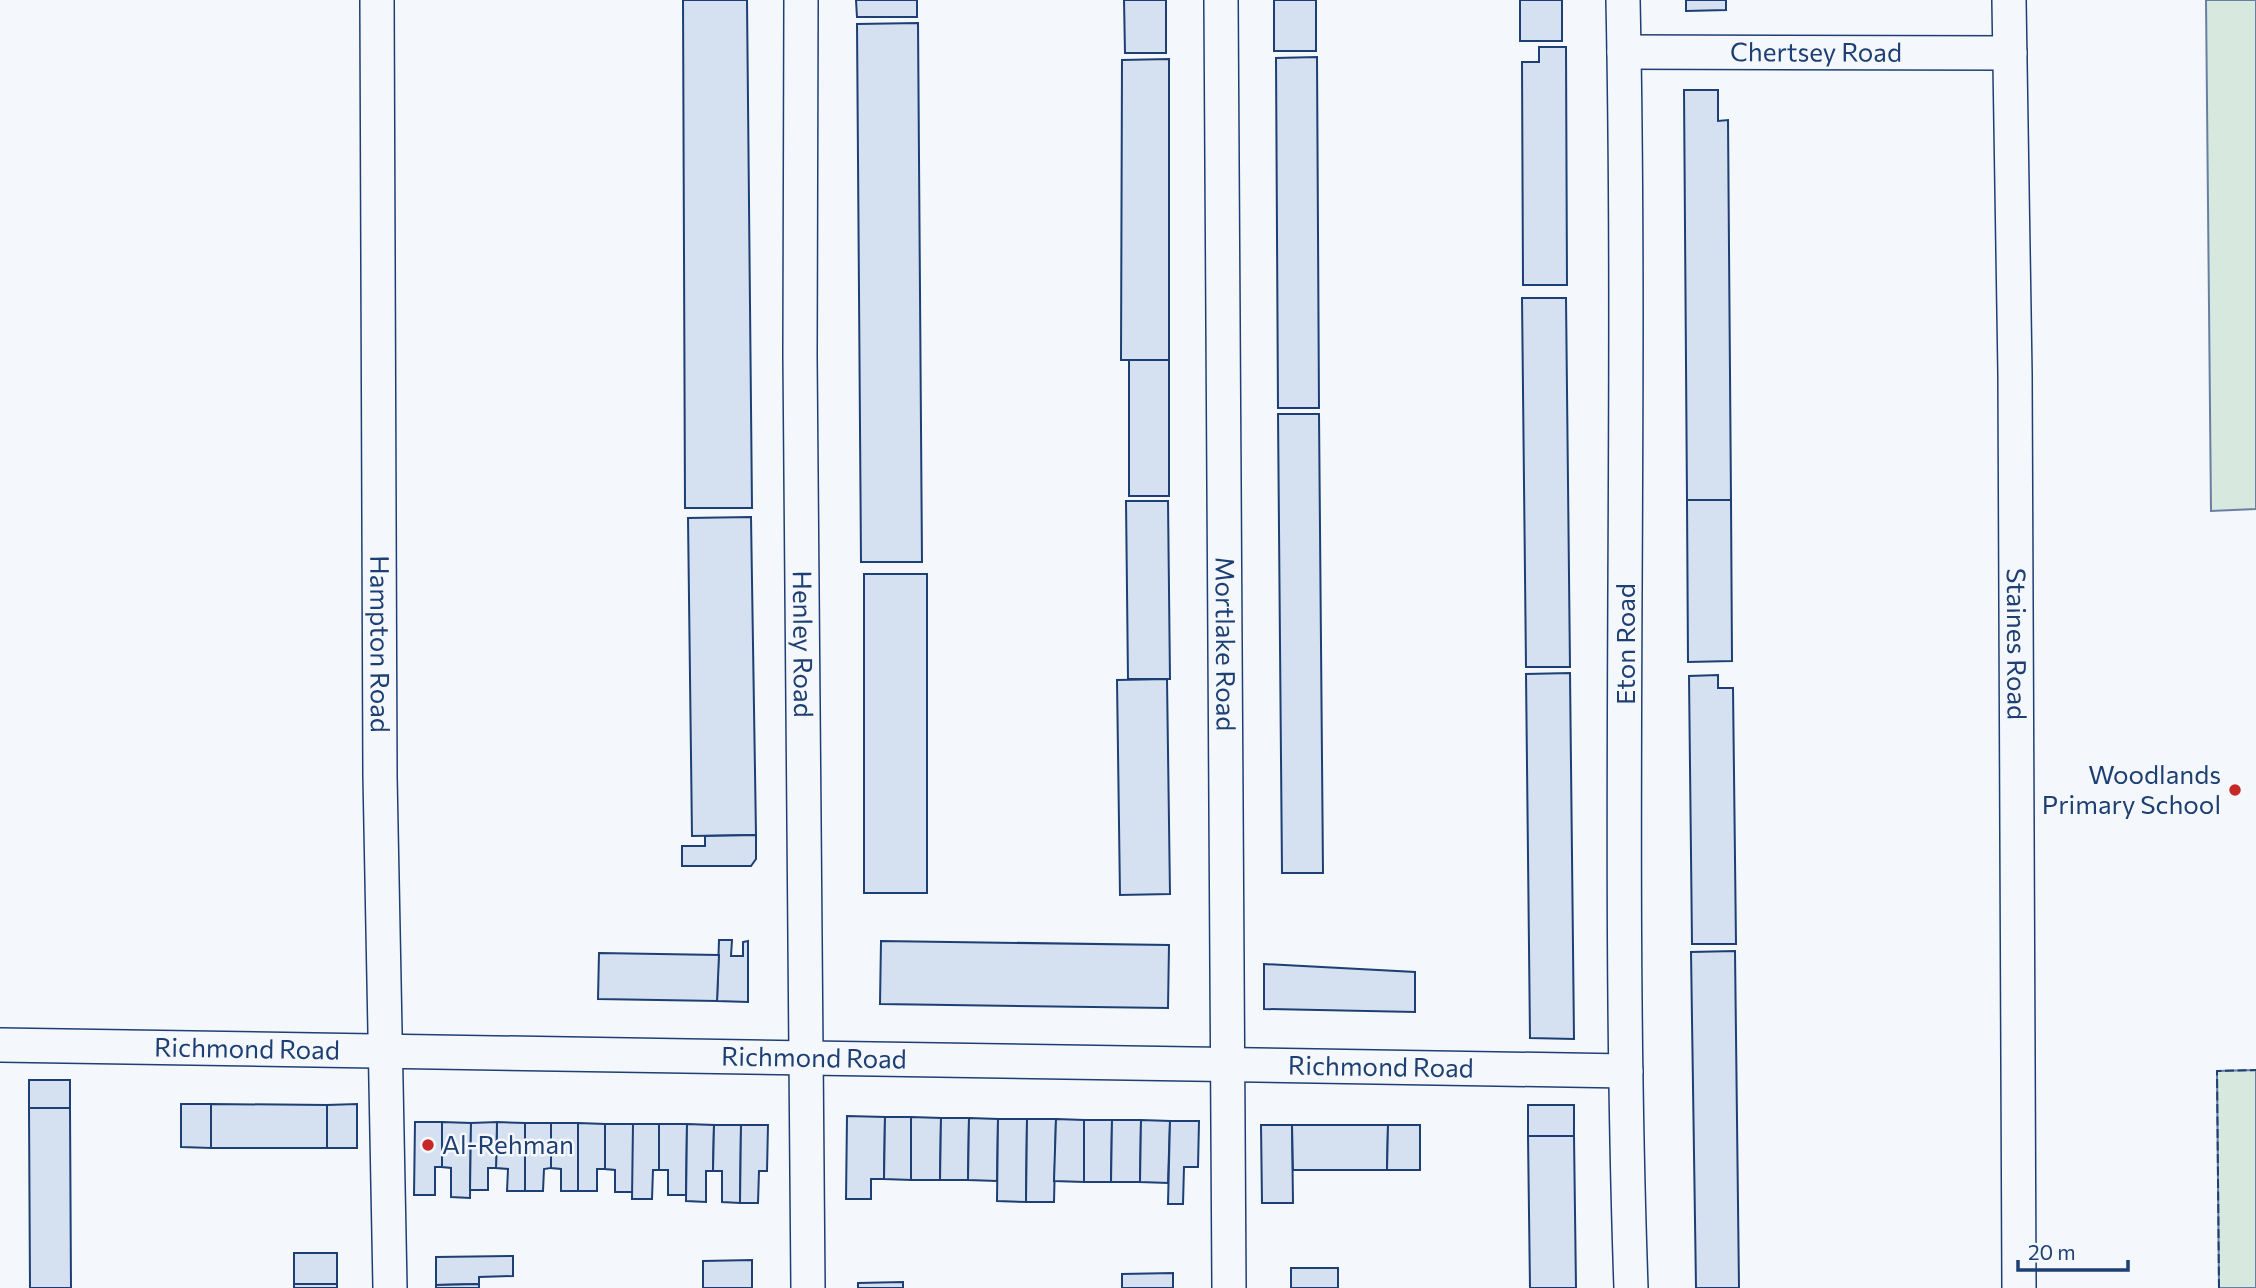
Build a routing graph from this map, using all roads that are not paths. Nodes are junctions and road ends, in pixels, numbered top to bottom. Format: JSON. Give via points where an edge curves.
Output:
{"nodes":[{"id":1,"x":377,"y":0,"type":"edge"},
{"id":2,"x":801,"y":0,"type":"edge"},
{"id":3,"x":1221,"y":0,"type":"edge"},
{"id":4,"x":1623,"y":0,"type":"edge"},
{"id":5,"x":2009,"y":0,"type":"edge"},
{"id":6,"x":1624,"y":52,"type":"junction"},
{"id":7,"x":2010,"y":53,"type":"junction"},
{"id":8,"x":0,"y":1045,"type":"edge"},
{"id":9,"x":386,"y":1051,"type":"junction"},
{"id":10,"x":806,"y":1058,"type":"junction"},
{"id":11,"x":1227,"y":1064,"type":"junction"},
{"id":12,"x":1626,"y":1071,"type":"junction"},
{"id":13,"x":390,"y":1288,"type":"edge"},
{"id":14,"x":808,"y":1288,"type":"edge"},
{"id":15,"x":1229,"y":1288,"type":"edge"},
{"id":16,"x":1631,"y":1288,"type":"edge"},
{"id":17,"x":2019,"y":1288,"type":"edge"}],
"edges":[{"from":1,"to":9,"type":"street","name":"Hampton Road","via":[[380,776]]},
{"from":2,"to":10,"type":"street","name":"Henley Road"},
{"from":3,"to":11,"type":"street","name":"Mortlake Road"},
{"from":4,"to":6,"type":"street","name":"Eton Road"},
{"from":5,"to":7,"type":"street","name":"Staines Road"},
{"from":6,"to":7,"type":"street","name":"Chertsey Road"},
{"from":6,"to":12,"type":"street","name":"Eton Road"},
{"from":7,"to":17,"type":"street","name":"Staines Road"},
{"from":8,"to":9,"type":"street","name":"Richmond Road"},
{"from":9,"to":10,"type":"street","name":"Richmond Road"},
{"from":9,"to":13,"type":"street","name":"Hampton Road"},
{"from":10,"to":11,"type":"street","name":"Richmond Road"},
{"from":10,"to":14,"type":"street","name":"Henley Road"},
{"from":11,"to":12,"type":"street","name":"Richmond Road"},
{"from":11,"to":15,"type":"street","name":"Mortlake Road"},
{"from":12,"to":16,"type":"street","name":"Eton Road"}]}
